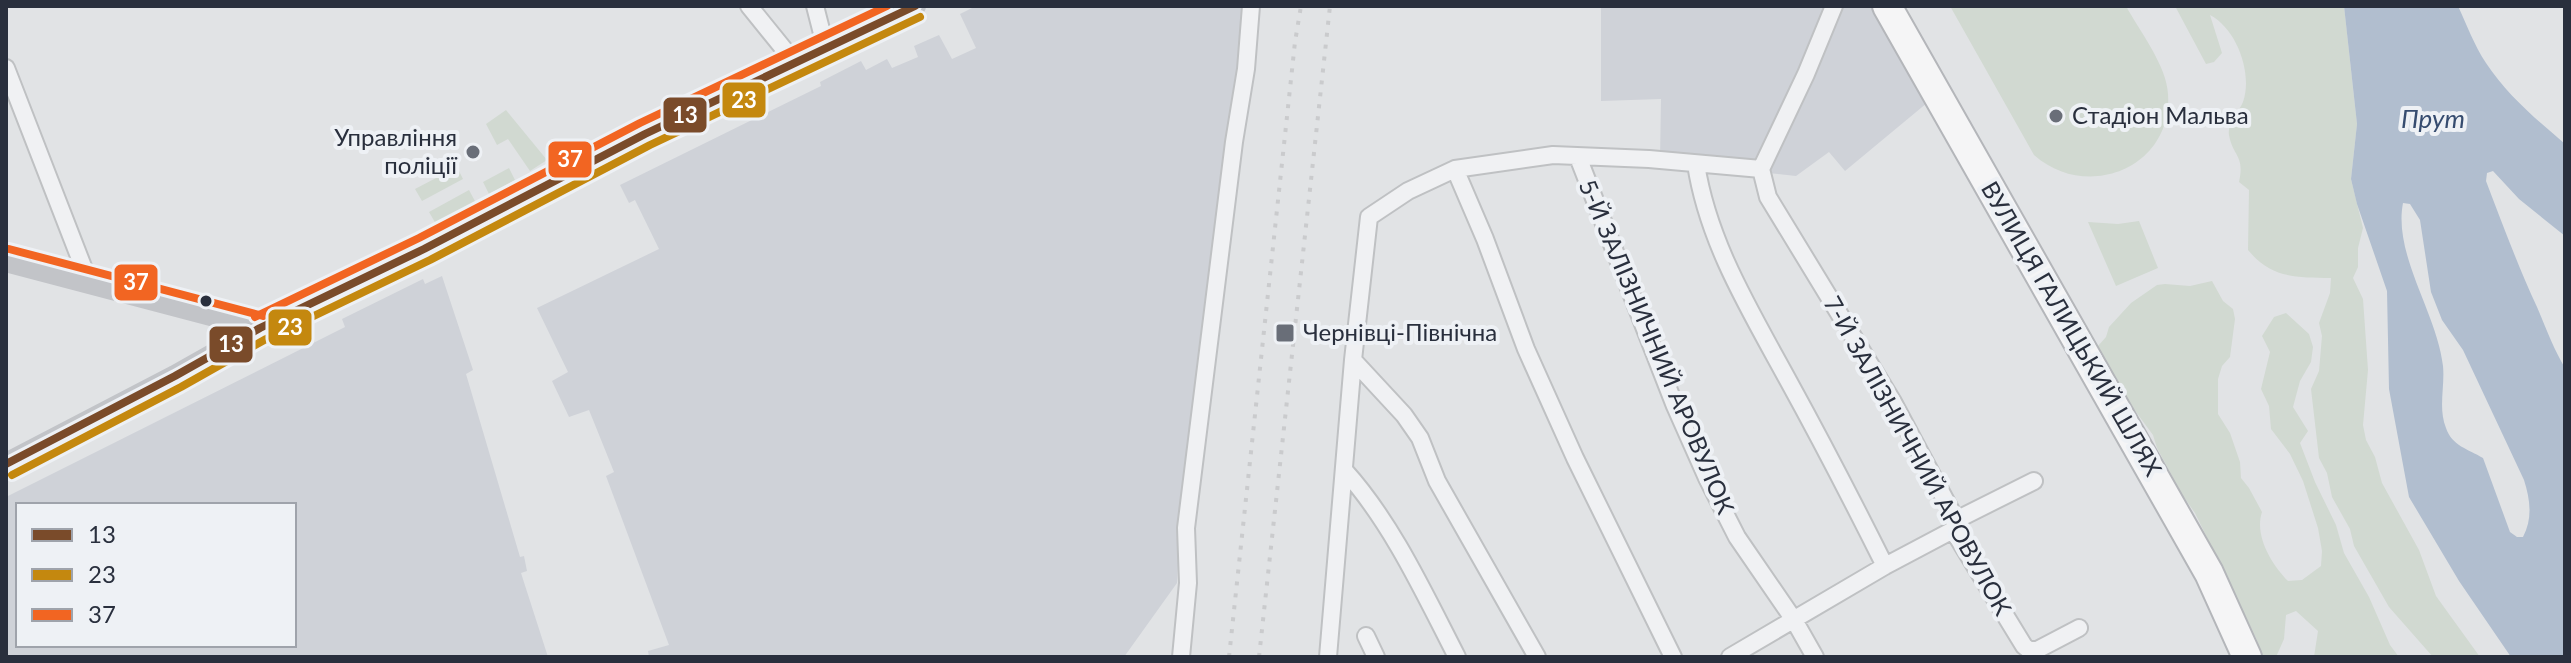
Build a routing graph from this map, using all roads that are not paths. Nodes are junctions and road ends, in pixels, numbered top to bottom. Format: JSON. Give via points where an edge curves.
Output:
{"nodes":[{"id":1,"x":749,"y":6,"type":"edge"},
{"id":2,"x":815,"y":6,"type":"edge"},
{"id":3,"x":915,"y":6,"type":"edge"},
{"id":4,"x":1251,"y":6,"type":"edge"},
{"id":5,"x":1834,"y":6,"type":"edge"},
{"id":6,"x":1887,"y":6,"type":"edge"},
{"id":7,"x":826,"y":49,"type":"junction"},
{"id":8,"x":796,"y":64,"type":"junction"},
{"id":9,"x":6,"y":68,"type":"edge"},
{"id":10,"x":1578,"y":157,"type":"junction"},
{"id":11,"x":1696,"y":164,"type":"junction"},
{"id":12,"x":1455,"y":169,"type":"junction"},
{"id":13,"x":1761,"y":169,"type":"junction"},
{"id":14,"x":6,"y":261,"type":"edge"},
{"id":15,"x":89,"y":282,"type":"junction"},
{"id":16,"x":260,"y":328,"type":"junction"},
{"id":17,"x":1353,"y":360,"type":"junction"},
{"id":18,"x":6,"y":464,"type":"edge"},
{"id":19,"x":1345,"y":471,"type":"junction"},
{"id":20,"x":2034,"y":481,"type":"dead end"},
{"id":21,"x":1955,"y":525,"type":"junction"},
{"id":22,"x":1885,"y":566,"type":"junction"},
{"id":23,"x":1794,"y":620,"type":"junction"},
{"id":24,"x":2079,"y":628,"type":"dead end"},
{"id":25,"x":1366,"y":636,"type":"dead end"},
{"id":26,"x":1181,"y":657,"type":"edge"},
{"id":27,"x":1328,"y":657,"type":"edge"},
{"id":28,"x":1376,"y":657,"type":"edge"},
{"id":29,"x":1457,"y":657,"type":"edge"},
{"id":30,"x":1537,"y":657,"type":"edge"},
{"id":31,"x":1673,"y":657,"type":"edge"},
{"id":32,"x":1730,"y":657,"type":"edge"},
{"id":33,"x":1815,"y":657,"type":"edge"},
{"id":34,"x":2247,"y":657,"type":"edge"}],
"edges":[{"from":1,"to":8,"type":"street"},
{"from":2,"to":7,"type":"street"},
{"from":3,"to":7,"type":"main road"},
{"from":4,"to":26,"type":"street","via":[[1186,528],[1188,583]]},
{"from":5,"to":13,"type":"street"},
{"from":6,"to":34,"type":"highway","name":"ВУЛИЦЯ ГАЛИЦЬКИЙ ШЛЯХ","via":[[2209,573]]},
{"from":7,"to":8,"type":"main road"},
{"from":8,"to":16,"type":"main road"},
{"from":9,"to":15,"type":"street"},
{"from":10,"to":11,"type":"street"},
{"from":10,"to":12,"type":"street","via":[[1553,155]]},
{"from":10,"to":23,"type":"street","name":"5-Й ЗАЛІЗНИЧНИЙ АРОВУЛОК","via":[[1707,478],[1737,537]]},
{"from":11,"to":13,"type":"street"},
{"from":11,"to":22,"type":"street","via":[[1701,195],[1723,255]]},
{"from":12,"to":17,"type":"street","via":[[1369,217]]},
{"from":12,"to":31,"type":"street","via":[[1526,349]]},
{"from":13,"to":21,"type":"street","name":"7-Й ЗАЛІЗНИЧНИЙ АРОВУЛОК","via":[[1768,197],[1893,402]]},
{"from":14,"to":15,"type":"main road"},
{"from":15,"to":16,"type":"main road"},
{"from":16,"to":18,"type":"main road"},
{"from":17,"to":19,"type":"street"},
{"from":17,"to":30,"type":"street","via":[[1420,438],[1437,481]]},
{"from":19,"to":27,"type":"street"},
{"from":19,"to":29,"type":"street","via":[[1366,494]]},
{"from":20,"to":21,"type":"street"},
{"from":21,"to":22,"type":"street"},
{"from":21,"to":24,"type":"street","name":"7-Й ЗАЛІЗНИЧНИЙ АРОВУЛОК","via":[[2029,650]]},
{"from":22,"to":23,"type":"street"},
{"from":23,"to":32,"type":"street"},
{"from":23,"to":33,"type":"street","name":"5-Й ЗАЛІЗНИЧНИЙ АРОВУЛОК"},
{"from":25,"to":28,"type":"street"}]}
